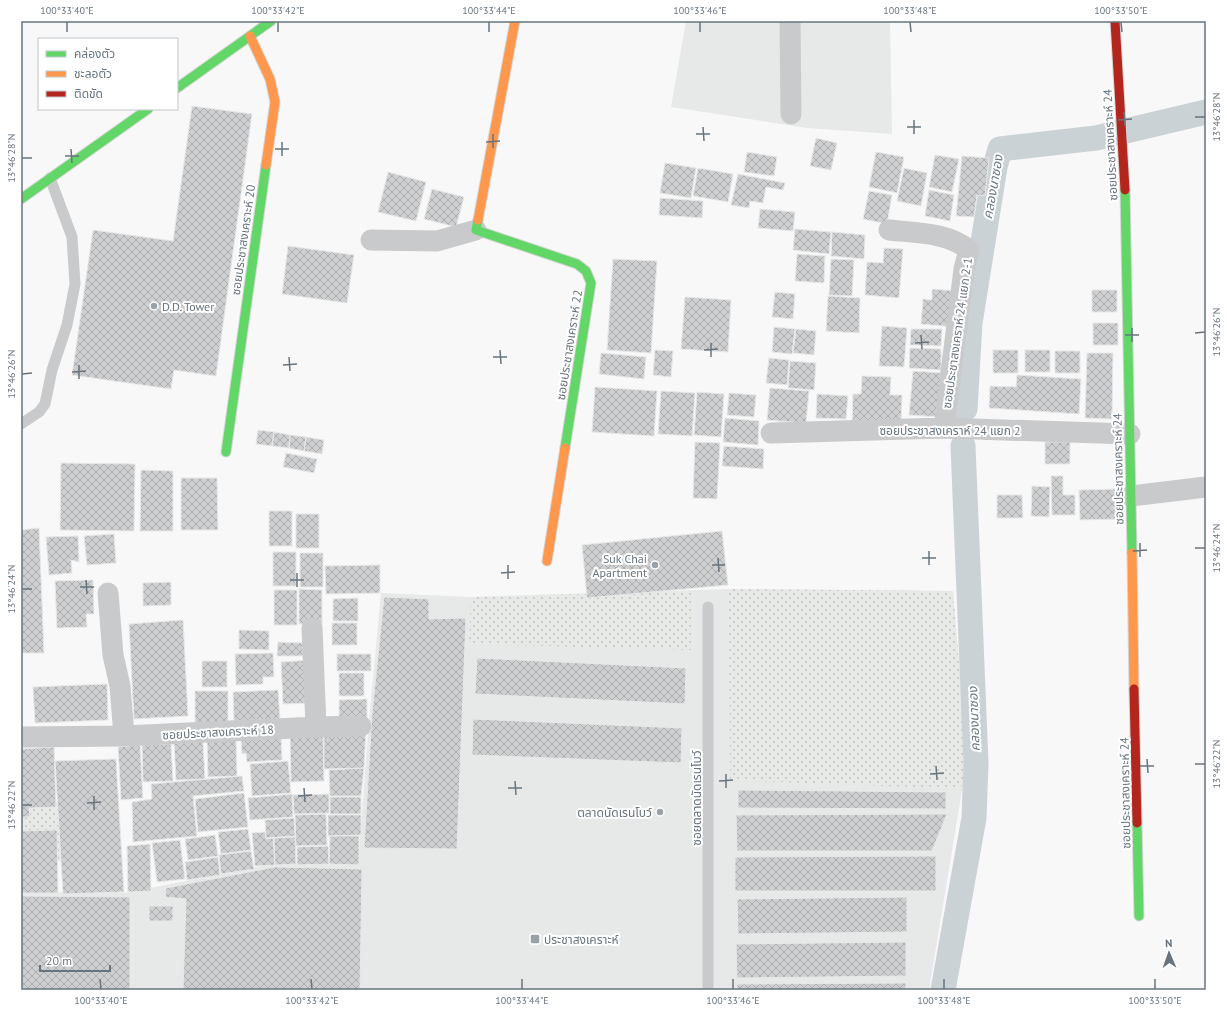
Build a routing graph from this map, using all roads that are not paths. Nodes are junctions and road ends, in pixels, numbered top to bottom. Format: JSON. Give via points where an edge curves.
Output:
{"nodes":[{"id":1,"x":271,"y":21,"type":"edge"},
{"id":2,"x":515,"y":21,"type":"edge"},
{"id":3,"x":790,"y":21,"type":"edge"},
{"id":4,"x":1115,"y":21,"type":"edge"},
{"id":5,"x":250,"y":36,"type":"junction"},
{"id":6,"x":178,"y":87,"type":"edge"},
{"id":7,"x":147,"y":110,"type":"edge"},
{"id":8,"x":790,"y":114,"type":"dead end"},
{"id":9,"x":50,"y":178,"type":"junction"},
{"id":10,"x":21,"y":199,"type":"edge"},
{"id":11,"x":476,"y":230,"type":"junction"},
{"id":12,"x":889,"y":230,"type":"dead end"},
{"id":13,"x":371,"y":240,"type":"dead end"},
{"id":14,"x":21,"y":424,"type":"edge"},
{"id":15,"x":944,"y":428,"type":"junction"},
{"id":16,"x":771,"y":432,"type":"dead end"},
{"id":17,"x":1130,"y":434,"type":"junction"},
{"id":18,"x":226,"y":452,"type":"dead end"},
{"id":19,"x":1206,"y":488,"type":"edge"},
{"id":20,"x":1131,"y":496,"type":"junction"},
{"id":21,"x":547,"y":561,"type":"dead end"},
{"id":22,"x":108,"y":593,"type":"dead end"},
{"id":23,"x":708,"y":607,"type":"dead end"},
{"id":24,"x":312,"y":628,"type":"dead end"},
{"id":25,"x":316,"y":726,"type":"junction"},
{"id":26,"x":360,"y":726,"type":"dead end"},
{"id":27,"x":21,"y":736,"type":"edge"},
{"id":28,"x":124,"y":736,"type":"junction"},
{"id":29,"x":1139,"y":916,"type":"dead end"},
{"id":30,"x":708,"y":990,"type":"edge"}],
"edges":[{"from":1,"to":5,"type":"street"},
{"from":2,"to":11,"type":"street"},
{"from":3,"to":8,"type":"street"},
{"from":4,"to":17,"type":"street","name":"ซอยประชาสงเคราะห์ 24","via":[[1124,162]]},
{"from":5,"to":6,"type":"street"},
{"from":5,"to":18,"type":"street","name":"ซอยประชาสงเคราะห์ 20","via":[[270,79],[275,102]]},
{"from":7,"to":9,"type":"street"},
{"from":9,"to":10,"type":"street"},
{"from":9,"to":14,"type":"lane","via":[[72,237],[75,284],[67,326],[52,370],[45,404],[39,412]]},
{"from":11,"to":13,"type":"street","via":[[437,241]]},
{"from":11,"to":21,"type":"street","name":"ซอยประชาสงเคราะห์ 22","via":[[577,264],[586,271],[591,284]]},
{"from":12,"to":15,"type":"street","name":"ซอยประชาสงเคราห์ 24 แยก 2-1","via":[[938,236],[962,244],[969,250],[964,269]]},
{"from":15,"to":16,"type":"street","name":"ซอยประชาสงเคราห์ 24 แยก 2"},
{"from":15,"to":17,"type":"street","name":"ซอยประชาสงเคราห์ 24 แยก 2"},
{"from":17,"to":20,"type":"street","name":"ซอยประชาสงเคราะห์ 24"},
{"from":19,"to":20,"type":"street"},
{"from":20,"to":29,"type":"street","name":"ซอยประชาสงเคราะห์ 24"},
{"from":22,"to":28,"type":"street"},
{"from":23,"to":30,"type":"lane","name":"ซอยตลาดนัดเรนโบว์"},
{"from":24,"to":25,"type":"street"},
{"from":25,"to":26,"type":"street","name":"ซอยประชาสงเคราะห์ 18"},
{"from":25,"to":28,"type":"street","name":"ซอยประชาสงเคราะห์ 18"},
{"from":27,"to":28,"type":"street","name":"ซอยประชาสงเคราะห์ 18"}]}
